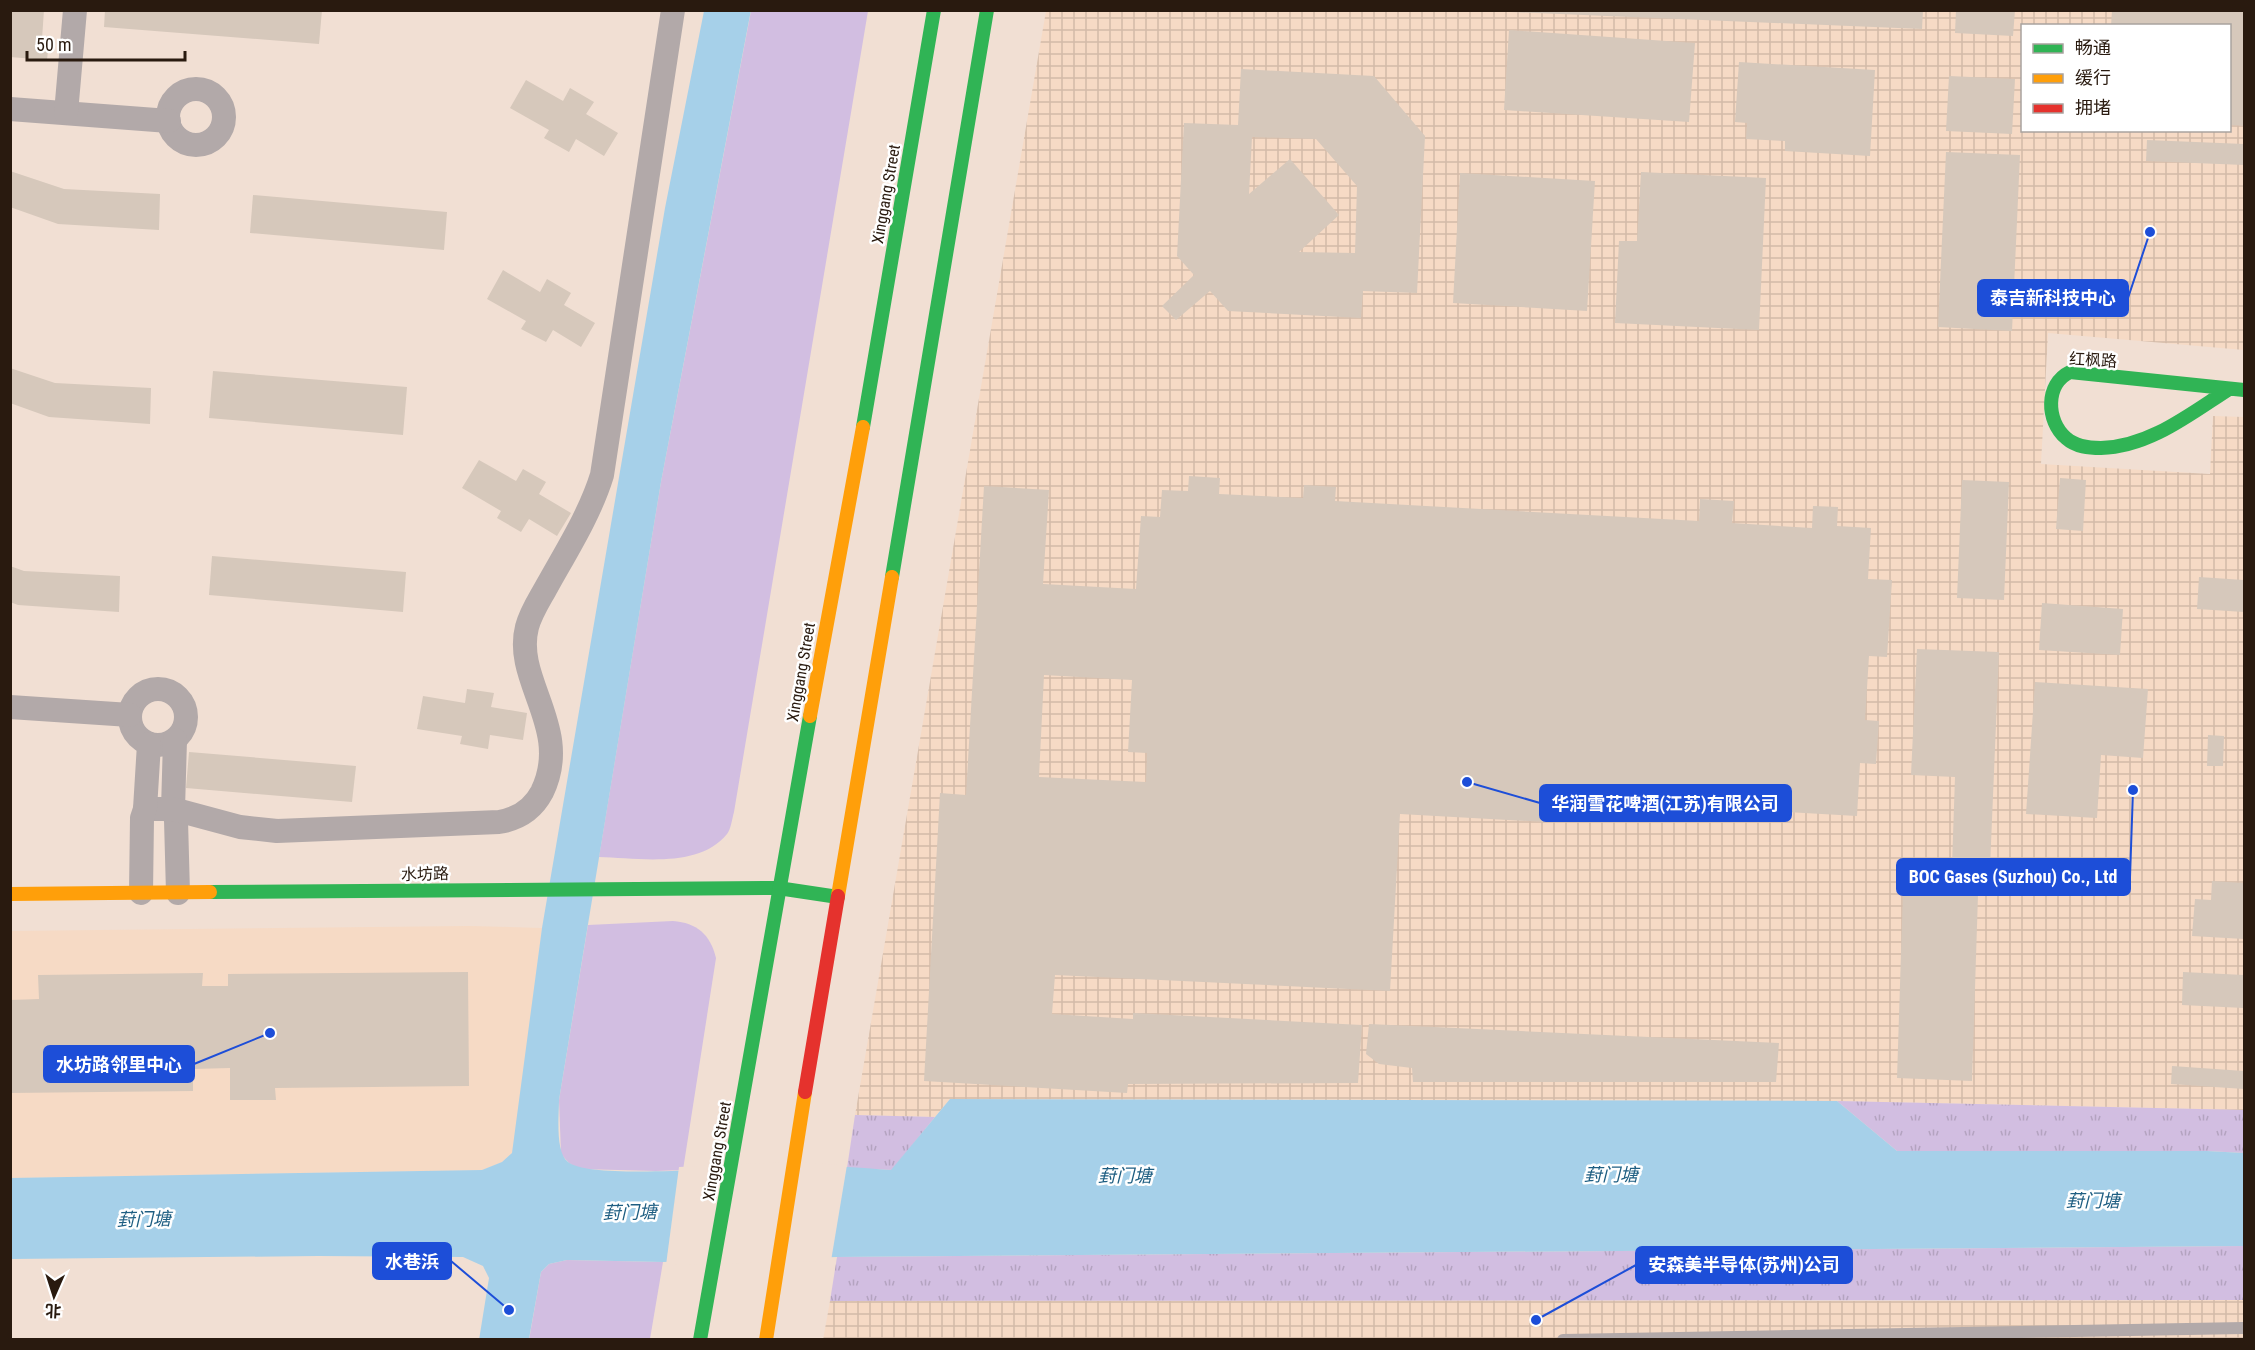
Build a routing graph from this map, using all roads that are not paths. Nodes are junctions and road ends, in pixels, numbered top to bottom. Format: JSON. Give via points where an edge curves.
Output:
{"nodes":[{"id":1,"x":75,"y":10,"type":"edge"},
{"id":2,"x":674,"y":10,"type":"edge"},
{"id":3,"x":934,"y":10,"type":"edge"},
{"id":4,"x":987,"y":10,"type":"edge"},
{"id":5,"x":10,"y":109,"type":"edge"},
{"id":6,"x":66,"y":113,"type":"junction"},
{"id":7,"x":169,"y":121,"type":"dead end"},
{"id":8,"x":2229,"y":389,"type":"junction"},
{"id":9,"x":2244,"y":390,"type":"edge"},
{"id":10,"x":10,"y":707,"type":"edge"},
{"id":11,"x":130,"y":715,"type":"junction"},
{"id":12,"x":175,"y":740,"type":"junction"},
{"id":13,"x":149,"y":744,"type":"junction"},
{"id":14,"x":145,"y":809,"type":"junction"},
{"id":15,"x":173,"y":809,"type":"junction"},
{"id":16,"x":778,"y":888,"type":"junction"},
{"id":17,"x":141,"y":893,"type":"junction"},
{"id":18,"x":178,"y":893,"type":"junction"},
{"id":19,"x":10,"y":894,"type":"edge"},
{"id":20,"x":838,"y":897,"type":"junction"},
{"id":21,"x":2244,"y":1328,"type":"edge"},
{"id":22,"x":1914,"y":1336,"type":"edge"},
{"id":23,"x":700,"y":1340,"type":"edge"},
{"id":24,"x":766,"y":1340,"type":"edge"},
{"id":25,"x":1563,"y":1340,"type":"edge"}],
"edges":[{"from":1,"to":6,"type":"street"},
{"from":2,"to":15,"type":"street","via":[[602,475],[594,499],[532,614],[525,637],[525,656],[547,722],[550,744],[550,768],[540,795],[519,816],[475,824],[278,831],[240,827]]},
{"from":3,"to":16,"type":"main road","name":"Xinggang Street","via":[[875,362]]},
{"from":4,"to":20,"type":"main road"},
{"from":5,"to":6,"type":"street"},
{"from":6,"to":7,"type":"street"},
{"from":8,"to":8,"type":"main road","name":"红枫路","via":[[2070,372],[2056,381],[2051,406],[2057,426],[2068,440],[2084,447],[2111,447],[2147,437]]},
{"from":8,"to":9,"type":"main road","name":"红枫路"},
{"from":10,"to":11,"type":"street"},
{"from":11,"to":12,"type":"street","via":[[138,698],[150,691],[163,690],[174,695],[183,705],[186,718]]},
{"from":11,"to":13,"type":"street","via":[[135,733]]},
{"from":12,"to":13,"type":"street"},
{"from":12,"to":15,"type":"street"},
{"from":13,"to":14,"type":"street"},
{"from":14,"to":15,"type":"street"},
{"from":14,"to":17,"type":"street"},
{"from":15,"to":18,"type":"street"},
{"from":16,"to":18,"type":"main road","name":"水坊路"},
{"from":16,"to":20,"type":"main road","name":"水坊路"},
{"from":16,"to":23,"type":"main road","name":"Xinggang Street"},
{"from":17,"to":18,"type":"main road","name":"水坊路"},
{"from":17,"to":19,"type":"main road","name":"水坊路"},
{"from":20,"to":24,"type":"main road"},
{"from":21,"to":22,"type":"lane"},
{"from":22,"to":25,"type":"lane"}]}
